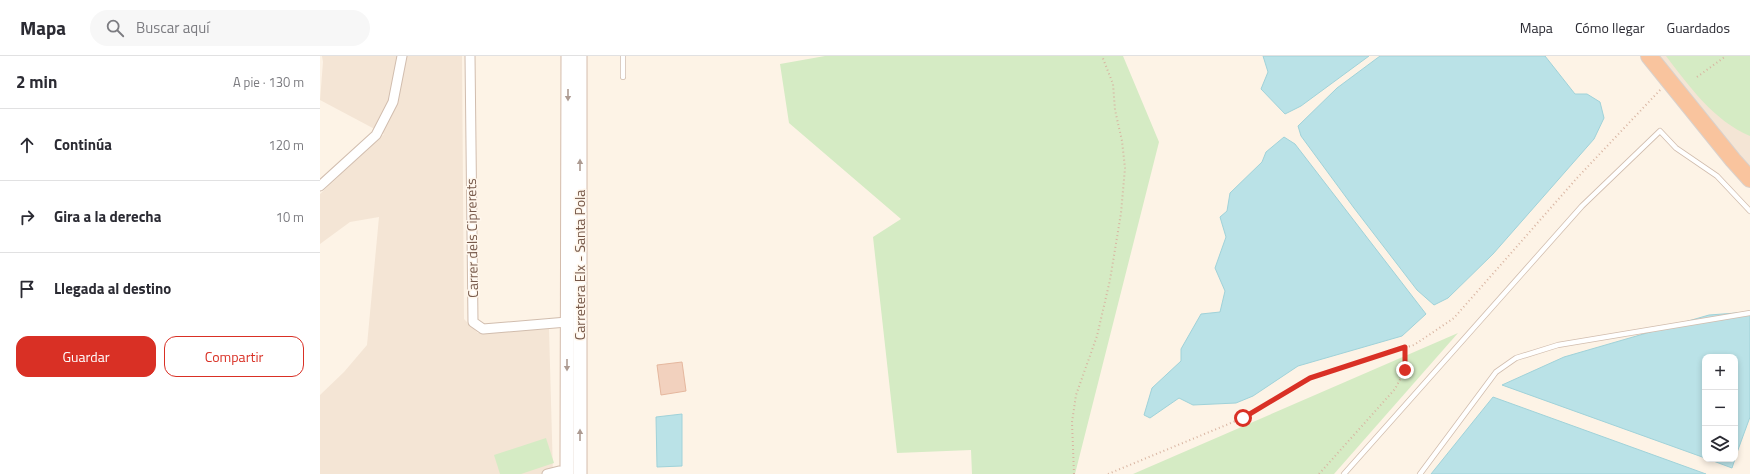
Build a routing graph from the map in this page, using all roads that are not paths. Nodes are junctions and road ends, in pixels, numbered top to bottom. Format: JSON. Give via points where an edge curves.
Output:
{"nodes":[{"id":1,"x":402,"y":56,"type":"edge"},
{"id":2,"x":470,"y":56,"type":"edge"},
{"id":3,"x":568,"y":56,"type":"edge"},
{"id":4,"x":580,"y":56,"type":"edge"},
{"id":5,"x":623,"y":56,"type":"edge"},
{"id":6,"x":1649,"y":56,"type":"edge"},
{"id":7,"x":623,"y":77,"type":"dead end"},
{"id":8,"x":1669,"y":81,"type":"junction"},
{"id":9,"x":1750,"y":169,"type":"edge"},
{"id":10,"x":1750,"y":179,"type":"edge"},
{"id":11,"x":320,"y":186,"type":"edge"},
{"id":12,"x":1750,"y":211,"type":"edge"},
{"id":13,"x":1750,"y":313,"type":"edge"},
{"id":14,"x":567,"y":322,"type":"junction"},
{"id":15,"x":572,"y":473,"type":"edge"},
{"id":16,"x":547,"y":474,"type":"edge"},
{"id":17,"x":1344,"y":474,"type":"edge"},
{"id":18,"x":1420,"y":474,"type":"edge"}],
"edges":[{"from":1,"to":11,"type":"street","via":[[393,102],[376,135]]},
{"from":2,"to":14,"type":"street","name":"Carrer dels Ciprerets","via":[[473,322],[483,329]]},
{"from":3,"to":14,"type":"main road","name":"Carretera Elx - Santa Pola","one_way":true},
{"from":15,"to":4,"type":"main road","name":"Carretera Elx - Santa Pola","one_way":true},
{"from":5,"to":7,"type":"lane"},
{"from":6,"to":8,"type":"highway"},
{"from":8,"to":9,"type":"highway"},
{"from":8,"to":10,"type":"highway"},
{"from":12,"to":17,"type":"lane","via":[[1717,176],[1676,148],[1660,131],[1582,206]]},
{"from":13,"to":18,"type":"lane","via":[[1558,345],[1516,358],[1496,372]]},
{"from":14,"to":15,"type":"main road","name":"Carretera Elx - Santa Pola","one_way":true},
{"from":15,"to":16,"type":"street","via":[[559,471]]}]}
